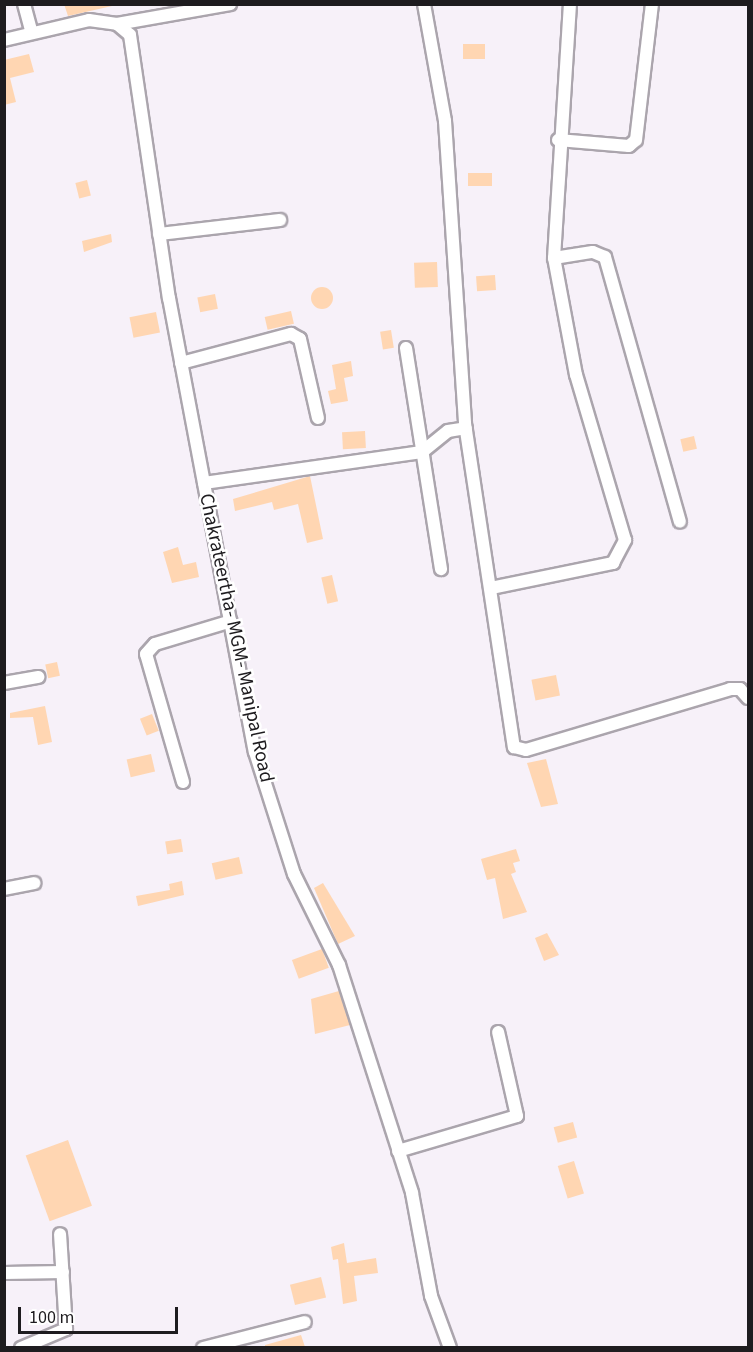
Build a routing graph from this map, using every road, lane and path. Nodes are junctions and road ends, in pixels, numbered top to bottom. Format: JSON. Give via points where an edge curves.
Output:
{"nodes":[{"id":1,"x":24,"y":4,"type":"edge"},
{"id":2,"x":230,"y":4,"type":"edge"},
{"id":3,"x":424,"y":4,"type":"edge"},
{"id":4,"x":570,"y":4,"type":"edge"},
{"id":5,"x":652,"y":4,"type":"edge"},
{"id":6,"x":212,"y":5,"type":"edge"},
{"id":7,"x":117,"y":24,"type":"junction"},
{"id":8,"x":32,"y":33,"type":"junction"},
{"id":9,"x":4,"y":40,"type":"edge"},
{"id":10,"x":558,"y":140,"type":"junction"},
{"id":11,"x":280,"y":220,"type":"dead end"},
{"id":12,"x":159,"y":234,"type":"junction"},
{"id":13,"x":554,"y":258,"type":"junction"},
{"id":14,"x":406,"y":348,"type":"dead end"},
{"id":15,"x":181,"y":363,"type":"junction"},
{"id":16,"x":318,"y":418,"type":"dead end"},
{"id":17,"x":466,"y":428,"type":"junction"},
{"id":18,"x":423,"y":452,"type":"junction"},
{"id":19,"x":204,"y":483,"type":"junction"},
{"id":20,"x":681,"y":522,"type":"dead end"},
{"id":21,"x":441,"y":569,"type":"dead end"},
{"id":22,"x":491,"y":588,"type":"junction"},
{"id":23,"x":231,"y":621,"type":"junction"},
{"id":24,"x":38,"y":677,"type":"dead end"},
{"id":25,"x":4,"y":683,"type":"edge"},
{"id":26,"x":748,"y":698,"type":"edge"},
{"id":27,"x":183,"y":782,"type":"dead end"},
{"id":28,"x":34,"y":883,"type":"dead end"},
{"id":29,"x":4,"y":889,"type":"edge"},
{"id":30,"x":498,"y":1032,"type":"dead end"},
{"id":31,"x":398,"y":1150,"type":"junction"},
{"id":32,"x":60,"y":1234,"type":"dead end"},
{"id":33,"x":63,"y":1272,"type":"junction"},
{"id":34,"x":4,"y":1273,"type":"edge"},
{"id":35,"x":305,"y":1322,"type":"dead end"},
{"id":36,"x":21,"y":1347,"type":"edge"},
{"id":37,"x":203,"y":1347,"type":"edge"},
{"id":38,"x":450,"y":1347,"type":"edge"}],
"edges":[{"from":1,"to":8,"type":"street"},
{"from":2,"to":6,"type":"street"},
{"from":3,"to":17,"type":"street","via":[[445,121]]},
{"from":4,"to":10,"type":"street"},
{"from":5,"to":10,"type":"street","via":[[636,140],[629,146]]},
{"from":6,"to":7,"type":"street"},
{"from":7,"to":8,"type":"street","via":[[89,20]]},
{"from":7,"to":12,"type":"street","name":"Chakrateertha- MGM- Manipal Road","via":[[130,34]]},
{"from":8,"to":9,"type":"street"},
{"from":10,"to":13,"type":"street"},
{"from":11,"to":12,"type":"street"},
{"from":12,"to":15,"type":"street","name":"Chakrateertha- MGM- Manipal Road"},
{"from":13,"to":20,"type":"street","via":[[593,252],[605,257]]},
{"from":13,"to":22,"type":"street","via":[[576,375],[625,540],[613,563]]},
{"from":14,"to":18,"type":"street"},
{"from":15,"to":16,"type":"street","via":[[291,334],[300,339]]},
{"from":15,"to":19,"type":"street","name":"Chakrateertha- MGM- Manipal Road"},
{"from":17,"to":18,"type":"street","via":[[448,430]]},
{"from":17,"to":22,"type":"street"},
{"from":18,"to":19,"type":"street"},
{"from":18,"to":21,"type":"street"},
{"from":19,"to":23,"type":"street","name":"Chakrateertha- MGM- Manipal Road"},
{"from":22,"to":26,"type":"street","via":[[518,750],[730,689],[741,689]]},
{"from":23,"to":27,"type":"street","via":[[155,644],[146,654]]},
{"from":23,"to":31,"type":"street","name":"Chakrateertha- MGM- Manipal Road","via":[[266,785],[294,874],[339,965]]},
{"from":24,"to":25,"type":"street"},
{"from":28,"to":29,"type":"street"},
{"from":30,"to":31,"type":"street","via":[[517,1116]]},
{"from":31,"to":38,"type":"street","name":"Chakrateertha- MGM- Manipal Road","via":[[431,1296]]},
{"from":32,"to":33,"type":"street"},
{"from":33,"to":34,"type":"street"},
{"from":33,"to":36,"type":"street","via":[[64,1334]]},
{"from":35,"to":37,"type":"street"}]}
